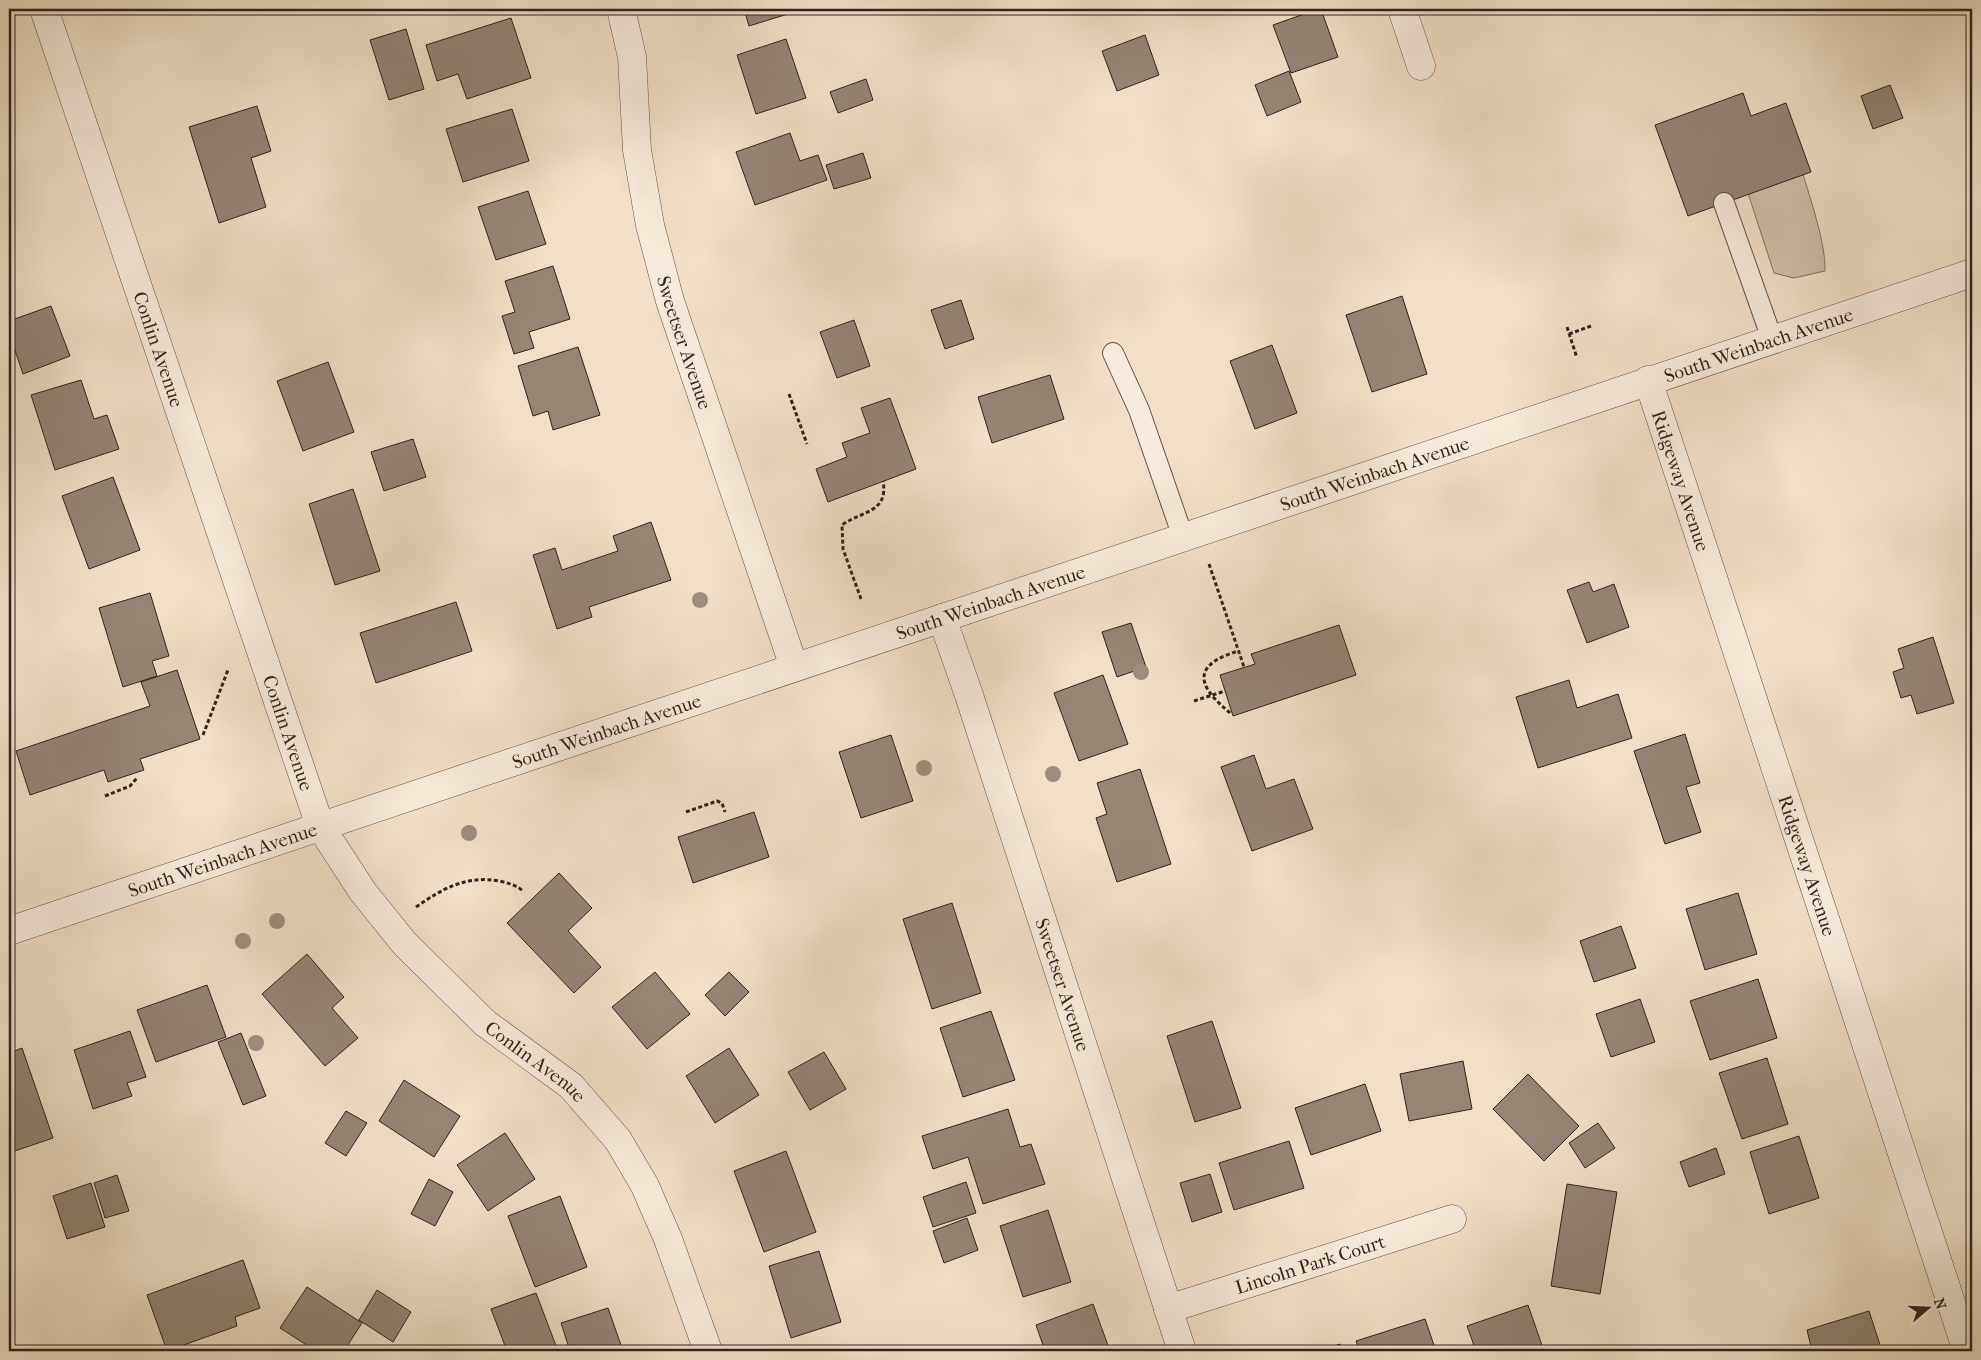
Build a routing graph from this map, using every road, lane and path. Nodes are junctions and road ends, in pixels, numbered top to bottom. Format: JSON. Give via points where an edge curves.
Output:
{"nodes":[{"id":1,"x":44,"y":9,"type":"edge"},
{"id":2,"x":621,"y":9,"type":"edge"},
{"id":3,"x":1402,"y":9,"type":"edge"},
{"id":4,"x":1420,"y":66,"type":"dead end"},
{"id":5,"x":1724,"y":203,"type":"dead end"},
{"id":6,"x":1972,"y":273,"type":"edge"},
{"id":7,"x":1591,"y":326,"type":"dead end"},
{"id":8,"x":1567,"y":327,"type":"dead end"},
{"id":9,"x":1569,"y":334,"type":"junction"},
{"id":10,"x":1772,"y":339,"type":"junction"},
{"id":11,"x":1113,"y":353,"type":"dead end"},
{"id":12,"x":1577,"y":358,"type":"dead end"},
{"id":13,"x":1648,"y":380,"type":"junction"},
{"id":14,"x":790,"y":394,"type":"dead end"},
{"id":15,"x":807,"y":444,"type":"dead end"},
{"id":16,"x":883,"y":482,"type":"dead end"},
{"id":17,"x":1183,"y":537,"type":"junction"},
{"id":18,"x":1209,"y":564,"type":"dead end"},
{"id":19,"x":860,"y":599,"type":"dead end"},
{"id":20,"x":942,"y":618,"type":"junction"},
{"id":21,"x":1238,"y":651,"type":"junction"},
{"id":22,"x":794,"y":667,"type":"junction"},
{"id":23,"x":1244,"y":667,"type":"dead end"},
{"id":24,"x":228,"y":670,"type":"dead end"},
{"id":25,"x":1225,"y":691,"type":"dead end"},
{"id":26,"x":1211,"y":696,"type":"junction"},
{"id":27,"x":1194,"y":701,"type":"dead end"},
{"id":28,"x":1230,"y":713,"type":"dead end"},
{"id":29,"x":203,"y":735,"type":"dead end"},
{"id":30,"x":137,"y":778,"type":"dead end"},
{"id":31,"x":105,"y":796,"type":"dead end"},
{"id":32,"x":686,"y":812,"type":"dead end"},
{"id":33,"x":725,"y":812,"type":"dead end"},
{"id":34,"x":320,"y":826,"type":"junction"},
{"id":35,"x":523,"y":891,"type":"dead end"},
{"id":36,"x":415,"y":908,"type":"dead end"},
{"id":37,"x":9,"y":931,"type":"edge"},
{"id":38,"x":1452,"y":1219,"type":"dead end"},
{"id":39,"x":1168,"y":1309,"type":"junction"},
{"id":40,"x":708,"y":1351,"type":"edge"},
{"id":41,"x":1182,"y":1351,"type":"edge"},
{"id":42,"x":1967,"y":1351,"type":"edge"}],
"edges":[{"from":1,"to":34,"type":"street","name":"Conlin Avenue"},
{"from":2,"to":22,"type":"street","name":"Sweetser Avenue","via":[[632,56],[637,150],[650,225],[670,301]]},
{"from":3,"to":4,"type":"street"},
{"from":5,"to":10,"type":"lane"},
{"from":6,"to":10,"type":"street","name":"South Weinbach Avenue"},
{"from":7,"to":9,"type":"path"},
{"from":8,"to":9,"type":"path"},
{"from":9,"to":12,"type":"path"},
{"from":10,"to":13,"type":"street","name":"South Weinbach Avenue"},
{"from":11,"to":17,"type":"lane","via":[[1139,410]]},
{"from":13,"to":17,"type":"street","name":"South Weinbach Avenue"},
{"from":13,"to":42,"type":"street","name":"Ridgeway Avenue"},
{"from":14,"to":15,"type":"path"},
{"from":16,"to":19,"type":"path","via":[[885,492],[880,503],[842,525],[844,549]]},
{"from":17,"to":20,"type":"street","name":"South Weinbach Avenue"},
{"from":18,"to":21,"type":"path"},
{"from":20,"to":22,"type":"street","name":"South Weinbach Avenue"},
{"from":20,"to":39,"type":"street","name":"Sweetser Avenue"},
{"from":21,"to":23,"type":"path"},
{"from":21,"to":26,"type":"path","via":[[1206,668],[1205,682]]},
{"from":22,"to":34,"type":"street","name":"South Weinbach Avenue"},
{"from":24,"to":29,"type":"path"},
{"from":25,"to":26,"type":"path"},
{"from":26,"to":27,"type":"path"},
{"from":26,"to":28,"type":"path"},
{"from":30,"to":31,"type":"path","via":[[130,786]]},
{"from":32,"to":33,"type":"path","via":[[718,801]]},
{"from":34,"to":37,"type":"street","name":"South Weinbach Avenue"},
{"from":34,"to":40,"type":"street","name":"Conlin Avenue","via":[[363,892],[405,944],[485,1023],[571,1086],[618,1140],[645,1186],[664,1230]]},
{"from":35,"to":36,"type":"path","via":[[493,880],[467,880],[443,890]]},
{"from":38,"to":39,"type":"street","name":"Lincoln Park Court"},
{"from":39,"to":41,"type":"street","name":"Sweetser Avenue"}]}
